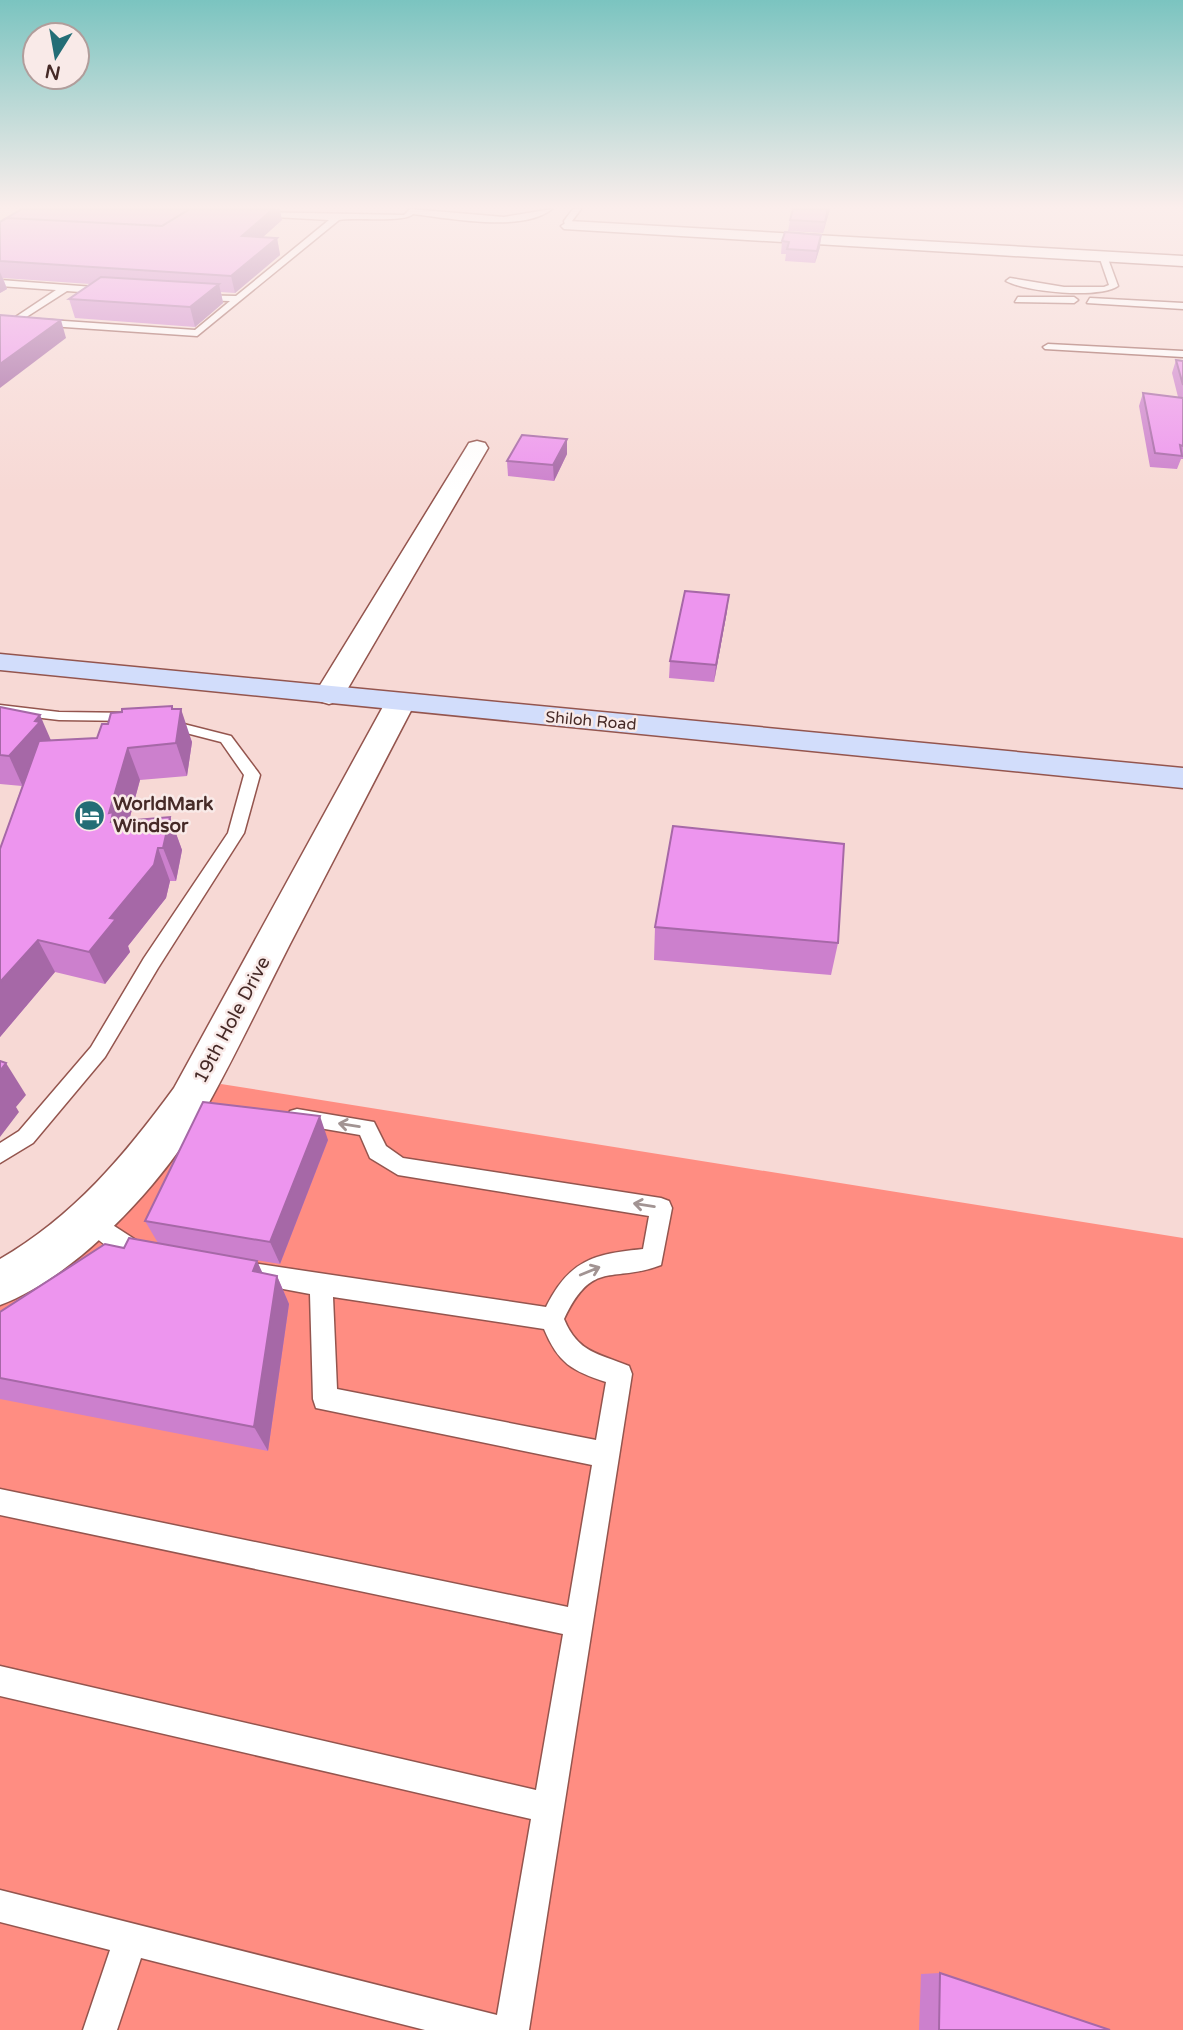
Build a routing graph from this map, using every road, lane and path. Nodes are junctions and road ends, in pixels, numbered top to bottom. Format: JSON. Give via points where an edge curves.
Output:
{"nodes":[{"id":1,"x":41,"y":304,"type":"edge"},
{"id":2,"x":232,"y":304,"type":"edge"},
{"id":3,"x":1143,"y":304,"type":"edge"},
{"id":4,"x":1183,"y":306,"type":"edge"},
{"id":5,"x":1048,"y":347,"type":"dead end"},
{"id":6,"x":1183,"y":354,"type":"edge"},
{"id":7,"x":477,"y":448,"type":"dead end"},
{"id":8,"x":0,"y":662,"type":"edge"},
{"id":9,"x":329,"y":695,"type":"junction"},
{"id":10,"x":400,"y":703,"type":"junction"},
{"id":11,"x":0,"y":709,"type":"edge"},
{"id":12,"x":1183,"y":778,"type":"edge"},
{"id":13,"x":271,"y":1113,"type":"edge"},
{"id":14,"x":0,"y":1154,"type":"edge"},
{"id":15,"x":91,"y":1221,"type":"junction"},
{"id":16,"x":176,"y":1260,"type":"edge"},
{"id":17,"x":229,"y":1269,"type":"edge"},
{"id":18,"x":0,"y":1284,"type":"edge"},
{"id":19,"x":321,"y":1285,"type":"junction"},
{"id":20,"x":552,"y":1319,"type":"junction"},
{"id":21,"x":607,"y":1455,"type":"junction"},
{"id":22,"x":0,"y":1502,"type":"edge"},
{"id":23,"x":579,"y":1623,"type":"junction"},
{"id":24,"x":0,"y":1681,"type":"edge"},
{"id":25,"x":549,"y":1808,"type":"junction"},
{"id":26,"x":0,"y":1906,"type":"edge"},
{"id":27,"x":131,"y":1938,"type":"junction"},
{"id":28,"x":100,"y":2030,"type":"edge"},
{"id":29,"x":493,"y":2030,"type":"edge"},
{"id":30,"x":512,"y":2030,"type":"edge"}],
"edges":[{"from":1,"to":2,"type":"lane","via":[[17,320],[197,333]]},
{"from":3,"to":4,"type":"lane"},
{"from":5,"to":6,"type":"lane"},
{"from":7,"to":9,"type":"street"},
{"from":8,"to":9,"type":"main road","name":"Shiloh Road"},
{"from":9,"to":10,"type":"main road","name":"Shiloh Road"},
{"from":10,"to":12,"type":"main road","name":"Shiloh Road"},
{"from":10,"to":15,"type":"street","name":"19th Hole Drive","via":[[203,1102]]},
{"from":11,"to":14,"type":"lane","via":[[145,718],[226,738],[252,775],[236,833],[98,1052],[26,1137]]},
{"from":20,"to":13,"type":"lane","one_way":true,"via":[[565,1291],[583,1271],[653,1258],[661,1208],[398,1166],[378,1152],[366,1128]]},
{"from":15,"to":16,"type":"lane","via":[[136,1253]]},
{"from":15,"to":18,"type":"street","name":"19th Hole Drive","via":[[37,1263]]},
{"from":17,"to":19,"type":"lane"},
{"from":19,"to":20,"type":"lane"},
{"from":19,"to":21,"type":"lane","via":[[325,1399]]},
{"from":20,"to":21,"type":"lane","via":[[564,1346],[590,1365],[620,1374]]},
{"from":21,"to":23,"type":"lane"},
{"from":22,"to":23,"type":"lane"},
{"from":23,"to":25,"type":"lane"},
{"from":24,"to":25,"type":"lane"},
{"from":25,"to":30,"type":"lane"},
{"from":26,"to":27,"type":"lane"},
{"from":27,"to":28,"type":"lane"},
{"from":27,"to":29,"type":"lane"}]}
